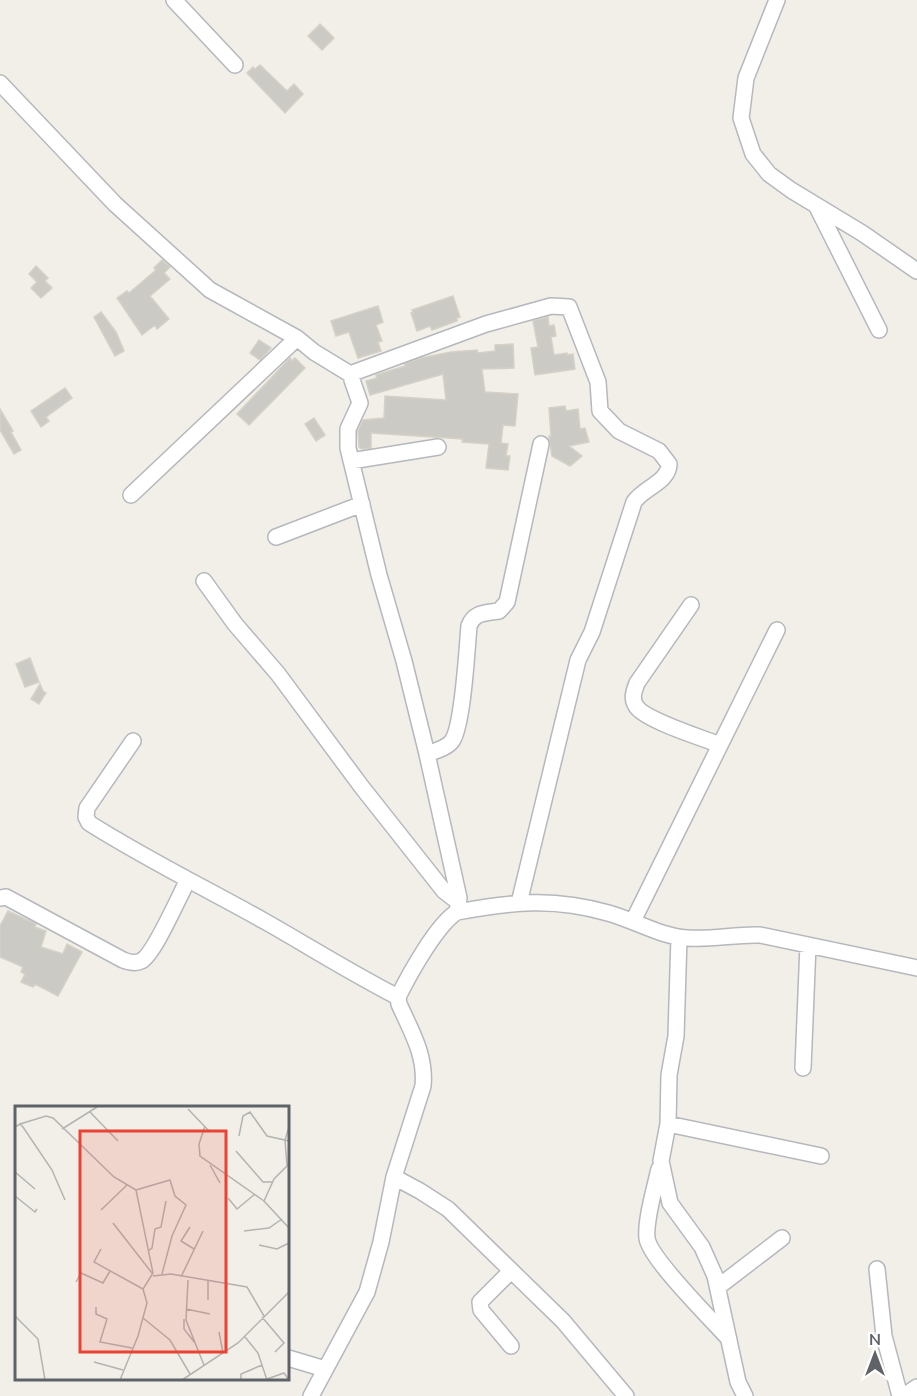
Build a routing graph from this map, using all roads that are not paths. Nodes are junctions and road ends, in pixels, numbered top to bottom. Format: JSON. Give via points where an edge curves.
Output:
{"nodes":[{"id":1,"x":174,"y":0,"type":"edge"},
{"id":2,"x":777,"y":0,"type":"edge"},
{"id":3,"x":235,"y":65,"type":"dead end"},
{"id":4,"x":0,"y":83,"type":"edge"},
{"id":5,"x":817,"y":207,"type":"junction"},
{"id":6,"x":917,"y":271,"type":"edge"},
{"id":7,"x":879,"y":330,"type":"dead end"},
{"id":8,"x":297,"y":338,"type":"junction"},
{"id":9,"x":350,"y":374,"type":"junction"},
{"id":10,"x":541,"y":444,"type":"dead end"},
{"id":11,"x":438,"y":447,"type":"dead end"},
{"id":12,"x":351,"y":461,"type":"junction"},
{"id":13,"x":131,"y":495,"type":"dead end"},
{"id":14,"x":362,"y":504,"type":"junction"},
{"id":15,"x":276,"y":537,"type":"dead end"},
{"id":16,"x":204,"y":581,"type":"dead end"},
{"id":17,"x":691,"y":606,"type":"dead end"},
{"id":18,"x":777,"y":630,"type":"dead end"},
{"id":19,"x":133,"y":741,"type":"dead end"},
{"id":20,"x":720,"y":745,"type":"junction"},
{"id":21,"x":428,"y":754,"type":"junction"},
{"id":22,"x":188,"y":880,"type":"junction"},
{"id":23,"x":0,"y":898,"type":"edge"},
{"id":24,"x":519,"y":903,"type":"junction"},
{"id":25,"x":458,"y":905,"type":"junction"},
{"id":26,"x":633,"y":921,"type":"junction"},
{"id":27,"x":679,"y":937,"type":"junction"},
{"id":28,"x":808,"y":945,"type":"junction"},
{"id":29,"x":917,"y":968,"type":"edge"},
{"id":30,"x":398,"y":997,"type":"junction"},
{"id":31,"x":803,"y":1068,"type":"dead end"},
{"id":32,"x":668,"y":1125,"type":"junction"},
{"id":33,"x":821,"y":1156,"type":"dead end"},
{"id":34,"x":661,"y":1161,"type":"junction"},
{"id":35,"x":393,"y":1177,"type":"junction"},
{"id":36,"x":782,"y":1238,"type":"dead end"},
{"id":37,"x":877,"y":1269,"type":"dead end"},
{"id":38,"x":511,"y":1271,"type":"junction"},
{"id":39,"x":718,"y":1287,"type":"junction"},
{"id":40,"x":729,"y":1339,"type":"junction"},
{"id":41,"x":511,"y":1346,"type":"dead end"},
{"id":42,"x":290,"y":1359,"type":"edge"},
{"id":43,"x":325,"y":1369,"type":"junction"},
{"id":44,"x":917,"y":1387,"type":"edge"},
{"id":45,"x":311,"y":1396,"type":"edge"},
{"id":46,"x":626,"y":1396,"type":"edge"},
{"id":47,"x":745,"y":1396,"type":"edge"},
{"id":48,"x":902,"y":1396,"type":"edge"}],
"edges":[{"from":1,"to":3,"type":"street"},
{"from":2,"to":5,"type":"street","via":[[746,78],[741,118],[753,154],[769,174]]},
{"from":4,"to":8,"type":"street","via":[[115,204],[210,290]]},
{"from":5,"to":6,"type":"street"},
{"from":5,"to":7,"type":"street"},
{"from":8,"to":9,"type":"street"},
{"from":8,"to":13,"type":"street"},
{"from":9,"to":12,"type":"street","via":[[360,403],[348,429]]},
{"from":9,"to":24,"type":"street","via":[[486,324],[550,306],[569,306],[598,382],[600,411],[619,431],[659,451],[669,464],[665,476],[634,502],[592,632],[578,660]]},
{"from":10,"to":21,"type":"street","via":[[507,602],[500,611],[471,619],[455,735],[448,744]]},
{"from":11,"to":12,"type":"street"},
{"from":12,"to":14,"type":"street"},
{"from":14,"to":15,"type":"street"},
{"from":14,"to":21,"type":"street"},
{"from":16,"to":25,"type":"street"},
{"from":17,"to":20,"type":"street","via":[[637,683],[633,696],[636,707],[650,718]]},
{"from":18,"to":20,"type":"street"},
{"from":19,"to":22,"type":"street","via":[[87,808],[86,818],[95,827]]},
{"from":20,"to":26,"type":"street"},
{"from":21,"to":25,"type":"street"},
{"from":22,"to":23,"type":"street","via":[[153,948],[144,960],[136,963],[123,960],[6,897]]},
{"from":22,"to":30,"type":"street"},
{"from":24,"to":25,"type":"street"},
{"from":24,"to":26,"type":"street","via":[[574,905]]},
{"from":25,"to":30,"type":"street"},
{"from":26,"to":27,"type":"street"},
{"from":27,"to":28,"type":"street","via":[[760,935]]},
{"from":27,"to":32,"type":"street"},
{"from":28,"to":29,"type":"street"},
{"from":28,"to":31,"type":"street"},
{"from":30,"to":35,"type":"street","via":[[424,1070],[423,1086]]},
{"from":32,"to":33,"type":"street"},
{"from":32,"to":34,"type":"street"},
{"from":34,"to":39,"type":"street","via":[[670,1203],[702,1247]]},
{"from":34,"to":40,"type":"street","via":[[647,1238],[651,1250]]},
{"from":35,"to":38,"type":"street","via":[[448,1209]]},
{"from":35,"to":43,"type":"street","via":[[367,1292]]},
{"from":36,"to":39,"type":"street"},
{"from":37,"to":48,"type":"street","via":[[884,1336]]},
{"from":38,"to":41,"type":"street","via":[[479,1305]]},
{"from":38,"to":46,"type":"street","via":[[563,1321]]},
{"from":39,"to":40,"type":"street"},
{"from":40,"to":47,"type":"street"},
{"from":42,"to":43,"type":"street"},
{"from":43,"to":45,"type":"street"},
{"from":44,"to":48,"type":"street"}]}
